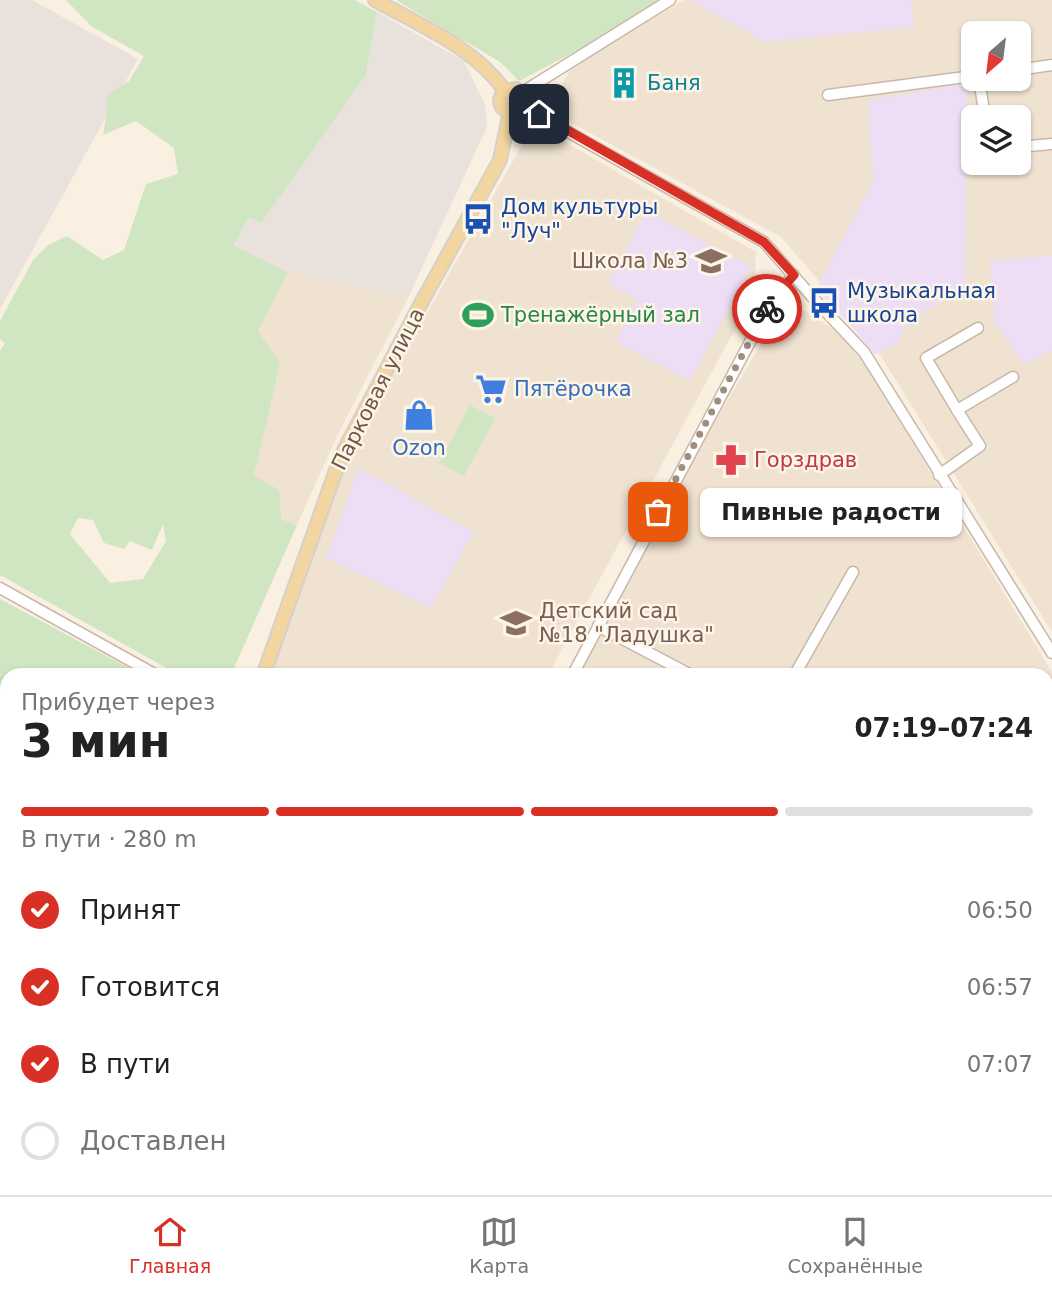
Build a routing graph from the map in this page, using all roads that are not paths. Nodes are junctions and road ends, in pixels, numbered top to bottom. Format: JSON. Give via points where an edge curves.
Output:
{"nodes":[{"id":1,"x":375,"y":0,"type":"edge"},
{"id":2,"x":670,"y":0,"type":"edge"},
{"id":3,"x":1052,"y":65,"type":"edge"},
{"id":4,"x":1031,"y":68,"type":"edge"},
{"id":5,"x":961,"y":78,"type":"edge"},
{"id":6,"x":505,"y":91,"type":"junction"},
{"id":7,"x":828,"y":95,"type":"dead end"},
{"id":8,"x":522,"y":100,"type":"junction"},
{"id":9,"x":510,"y":112,"type":"junction"},
{"id":10,"x":1052,"y":144,"type":"edge"},
{"id":11,"x":1031,"y":146,"type":"edge"},
{"id":12,"x":794,"y":275,"type":"junction"},
{"id":13,"x":978,"y":328,"type":"dead end"},
{"id":14,"x":1013,"y":377,"type":"dead end"},
{"id":15,"x":957,"y":410,"type":"junction"},
{"id":16,"x":939,"y":475,"type":"junction"},
{"id":17,"x":853,"y":572,"type":"dead end"},
{"id":18,"x":0,"y":588,"type":"edge"},
{"id":19,"x":598,"y":626,"type":"junction"},
{"id":20,"x":1052,"y":653,"type":"edge"},
{"id":21,"x":144,"y":668,"type":"edge"},
{"id":22,"x":266,"y":668,"type":"edge"},
{"id":23,"x":576,"y":668,"type":"edge"},
{"id":24,"x":678,"y":668,"type":"edge"},
{"id":25,"x":799,"y":668,"type":"edge"}],
"edges":[{"from":1,"to":6,"type":"main road","via":[[470,54],[492,72]]},
{"from":2,"to":8,"type":"street"},
{"from":3,"to":4,"type":"street"},
{"from":5,"to":7,"type":"street"},
{"from":6,"to":8,"type":"main road","via":[[512,89]]},
{"from":6,"to":9,"type":"main road","via":[[500,104]]},
{"from":8,"to":9,"type":"main road","via":[[518,110]]},
{"from":8,"to":12,"type":"street","via":[[764,242]]},
{"from":9,"to":22,"type":"main road","name":"Парковая улица","via":[[500,160],[341,456]]},
{"from":10,"to":11,"type":"street"},
{"from":12,"to":16,"type":"street","via":[[864,352]]},
{"from":12,"to":19,"type":"street","via":[[761,321]]},
{"from":13,"to":15,"type":"street","via":[[926,358]]},
{"from":14,"to":15,"type":"street"},
{"from":15,"to":16,"type":"street","via":[[980,446]]},
{"from":16,"to":20,"type":"street"},
{"from":17,"to":25,"type":"street"},
{"from":18,"to":21,"type":"street"},
{"from":19,"to":23,"type":"street"},
{"from":19,"to":24,"type":"street"}]}
